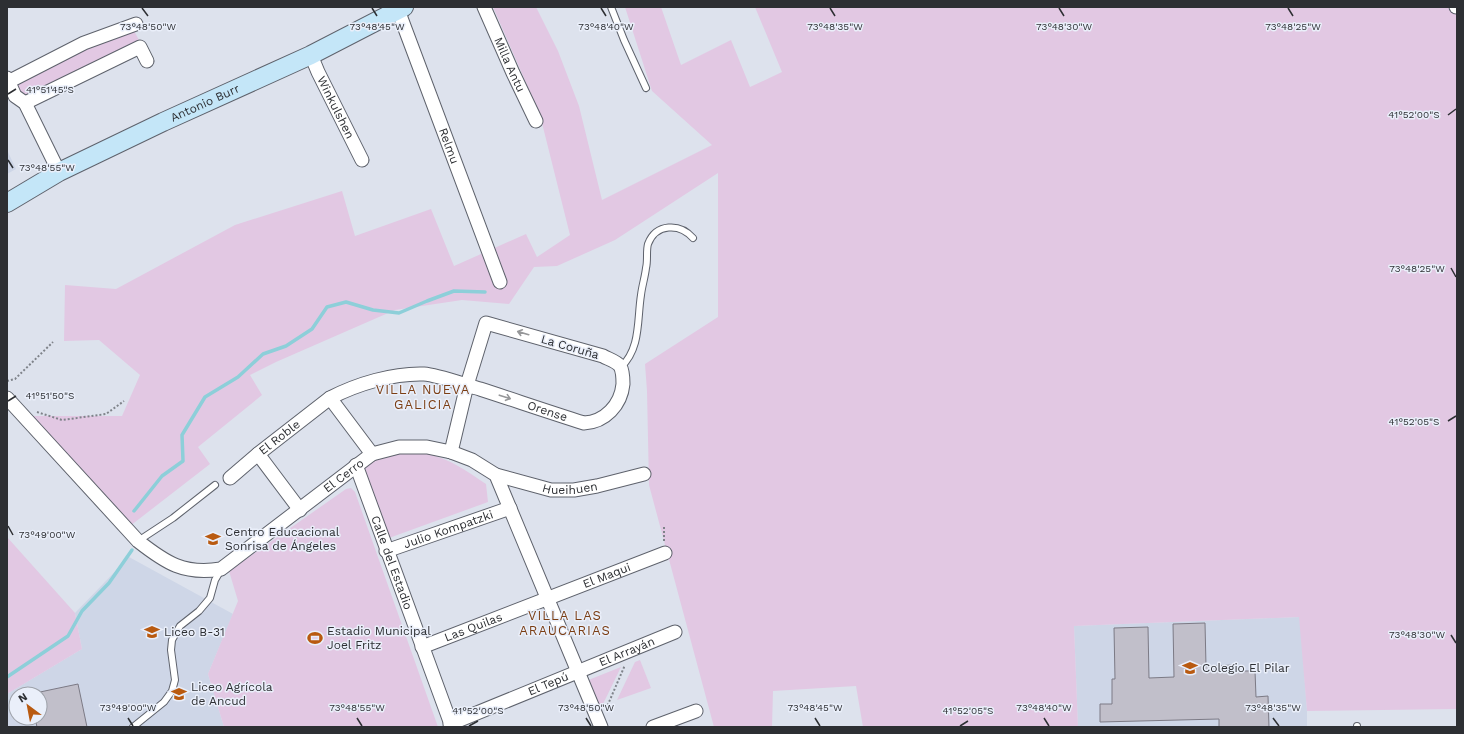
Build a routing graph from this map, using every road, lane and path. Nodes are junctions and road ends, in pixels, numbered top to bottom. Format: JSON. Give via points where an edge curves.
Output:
{"nodes":[{"id":1,"x":484,"y":7,"type":"edge"},
{"id":2,"x":611,"y":7,"type":"edge"},
{"id":3,"x":401,"y":9,"type":"edge"},
{"id":4,"x":136,"y":24,"type":"dead end"},
{"id":5,"x":311,"y":55,"type":"junction"},
{"id":6,"x":147,"y":61,"type":"dead end"},
{"id":7,"x":8,"y":80,"type":"edge"},
{"id":8,"x":646,"y":88,"type":"dead end"},
{"id":9,"x":25,"y":103,"type":"junction"},
{"id":10,"x":536,"y":121,"type":"dead end"},
{"id":11,"x":362,"y":160,"type":"dead end"},
{"id":12,"x":58,"y":172,"type":"junction"},
{"id":13,"x":7,"y":203,"type":"edge"},
{"id":14,"x":693,"y":238,"type":"dead end"},
{"id":15,"x":500,"y":282,"type":"dead end"},
{"id":16,"x":53,"y":342,"type":"dead end"},
{"id":17,"x":621,"y":367,"type":"junction"},
{"id":18,"x":7,"y":381,"type":"edge"},
{"id":19,"x":467,"y":385,"type":"junction"},
{"id":20,"x":7,"y":398,"type":"edge"},
{"id":21,"x":330,"y":398,"type":"junction"},
{"id":22,"x":124,"y":401,"type":"dead end"},
{"id":23,"x":35,"y":412,"type":"dead end"},
{"id":24,"x":452,"y":452,"type":"junction"},
{"id":25,"x":258,"y":454,"type":"junction"},
{"id":26,"x":372,"y":454,"type":"junction"},
{"id":27,"x":356,"y":465,"type":"junction"},
{"id":28,"x":644,"y":474,"type":"dead end"},
{"id":29,"x":496,"y":475,"type":"junction"},
{"id":30,"x":230,"y":478,"type":"dead end"},
{"id":31,"x":215,"y":486,"type":"dead end"},
{"id":32,"x":510,"y":508,"type":"junction"},
{"id":33,"x":300,"y":510,"type":"junction"},
{"id":34,"x":664,"y":527,"type":"dead end"},
{"id":35,"x":138,"y":541,"type":"junction"},
{"id":36,"x":386,"y":551,"type":"junction"},
{"id":37,"x":665,"y":553,"type":"joint"},
{"id":38,"x":221,"y":569,"type":"junction"},
{"id":39,"x":548,"y":598,"type":"junction"},
{"id":40,"x":675,"y":632,"type":"dead end"},
{"id":41,"x":422,"y":647,"type":"junction"},
{"id":42,"x":632,"y":650,"type":"junction"},
{"id":43,"x":578,"y":672,"type":"junction"},
{"id":44,"x":696,"y":711,"type":"dead end"},
{"id":45,"x":598,"y":722,"type":"edge"},
{"id":46,"x":451,"y":726,"type":"edge"},
{"id":47,"x":133,"y":727,"type":"edge"},
{"id":48,"x":653,"y":727,"type":"edge"}],
"edges":[{"from":1,"to":10,"type":"street","name":"Milla Antu"},
{"from":2,"to":8,"type":"lane"},
{"from":3,"to":5,"type":"street","name":"Antonio Burr"},
{"from":3,"to":15,"type":"street","name":"Relmu"},
{"from":4,"to":7,"type":"street","via":[[84,43]]},
{"from":5,"to":11,"type":"street","name":"Winkulshen"},
{"from":5,"to":12,"type":"street","name":"Antonio Burr"},
{"from":6,"to":9,"type":"street","via":[[140,47]]},
{"from":7,"to":9,"type":"street","via":[[15,96]]},
{"from":9,"to":12,"type":"street"},
{"from":12,"to":13,"type":"street","name":"Antonio Burr"},
{"from":14,"to":17,"type":"lane","via":[[684,230],[672,227],[656,233],[649,241],[634,347]]},
{"from":16,"to":18,"type":"path","via":[[15,379]]},
{"from":19,"to":17,"type":"street","name":"Orense","one_way":true,"via":[[590,423],[605,415],[620,399],[623,380]]},
{"from":17,"to":19,"type":"street","name":"La Coruña","one_way":true,"via":[[603,356],[486,323]]},
{"from":19,"to":21,"type":"street","name":"El Roble","via":[[426,374],[414,374],[377,380]]},
{"from":19,"to":24,"type":"street"},
{"from":20,"to":35,"type":"street"},
{"from":21,"to":25,"type":"street","name":"El Roble"},
{"from":21,"to":26,"type":"street"},
{"from":22,"to":23,"type":"path","via":[[106,414],[62,420]]},
{"from":24,"to":26,"type":"street","name":"El Cerro","via":[[427,447],[399,446]]},
{"from":24,"to":29,"type":"street","name":"El Cerro","via":[[472,460]]},
{"from":25,"to":30,"type":"street","name":"El Roble"},
{"from":25,"to":33,"type":"street"},
{"from":26,"to":27,"type":"street","name":"El Cerro"},
{"from":27,"to":33,"type":"street","name":"El Cerro"},
{"from":27,"to":36,"type":"street","name":"Calle del Estadio"},
{"from":28,"to":29,"type":"street","name":"Hueihuen","via":[[574,490],[551,490]]},
{"from":29,"to":32,"type":"street"},
{"from":31,"to":35,"type":"lane"},
{"from":32,"to":36,"type":"street","name":"Julio Kompatzki"},
{"from":32,"to":39,"type":"street"},
{"from":33,"to":38,"type":"street","name":"El Cerro"},
{"from":34,"to":37,"type":"path"},
{"from":35,"to":38,"type":"street","via":[[181,568],[206,571]]},
{"from":36,"to":41,"type":"street","name":"Calle del Estadio"},
{"from":37,"to":39,"type":"street","name":"El Maqui"},
{"from":38,"to":47,"type":"lane","via":[[210,598],[180,626],[172,640],[175,680],[172,691],[164,702]]},
{"from":39,"to":41,"type":"street","name":"Las Quilas"},
{"from":39,"to":43,"type":"street"},
{"from":40,"to":42,"type":"street","name":"El Arrayán"},
{"from":41,"to":46,"type":"street","name":"Calle del Estadio"},
{"from":42,"to":43,"type":"street","name":"El Arrayán"},
{"from":42,"to":45,"type":"path","via":[[607,708]]},
{"from":43,"to":45,"type":"street"},
{"from":43,"to":46,"type":"street","name":"El Tepú"},
{"from":44,"to":48,"type":"street"}]}
